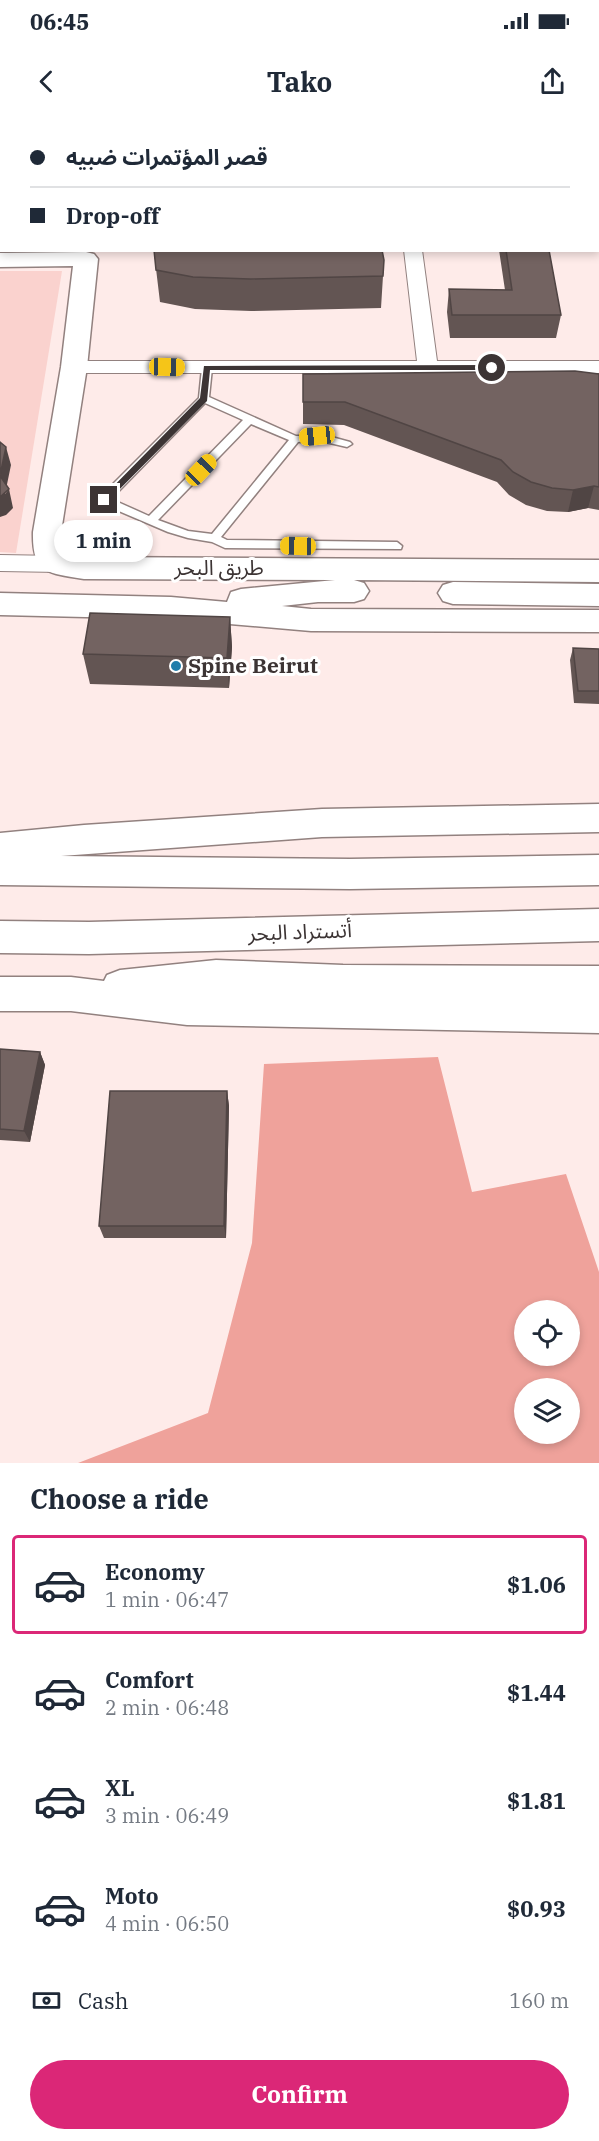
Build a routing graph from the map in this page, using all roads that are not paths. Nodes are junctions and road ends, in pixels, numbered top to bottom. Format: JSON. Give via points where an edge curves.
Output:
{"nodes":[{"id":1,"x":413,"y":252,"type":"edge"},
{"id":2,"x":86,"y":255,"type":"edge"},
{"id":3,"x":0,"y":260,"type":"edge"},
{"id":4,"x":74,"y":367,"type":"junction"},
{"id":5,"x":599,"y":367,"type":"edge"},
{"id":6,"x":207,"y":368,"type":"junction"},
{"id":7,"x":428,"y":368,"type":"junction"},
{"id":8,"x":204,"y":399,"type":"junction"},
{"id":9,"x":250,"y":419,"type":"junction"},
{"id":10,"x":295,"y":439,"type":"junction"},
{"id":11,"x":347,"y":444,"type":"dead end"},
{"id":12,"x":151,"y":520,"type":"junction"},
{"id":13,"x":215,"y":537,"type":"junction"},
{"id":14,"x":397,"y":546,"type":"dead end"},
{"id":15,"x":0,"y":563,"type":"edge"},
{"id":16,"x":59,"y":564,"type":"junction"},
{"id":17,"x":599,"y":571,"type":"edge"},
{"id":18,"x":599,"y":595,"type":"edge"},
{"id":19,"x":0,"y":604,"type":"edge"},
{"id":20,"x":171,"y":608,"type":"junction"},
{"id":21,"x":599,"y":621,"type":"edge"},
{"id":22,"x":599,"y":818,"type":"edge"},
{"id":23,"x":0,"y":848,"type":"edge"},
{"id":24,"x":0,"y":870,"type":"edge"},
{"id":25,"x":599,"y":870,"type":"edge"},
{"id":26,"x":599,"y":925,"type":"edge"},
{"id":27,"x":0,"y":937,"type":"edge"},
{"id":28,"x":599,"y":983,"type":"edge"},
{"id":29,"x":0,"y":994,"type":"edge"},
{"id":30,"x":71,"y":994,"type":"junction"},
{"id":31,"x":599,"y":1016,"type":"edge"}],
"edges":[{"from":1,"to":7,"type":"street"},
{"from":2,"to":3,"type":"main road"},
{"from":2,"to":4,"type":"main road"},
{"from":4,"to":6,"type":"street"},
{"from":4,"to":16,"type":"main road","via":[[46,532],[48,554]]},
{"from":5,"to":7,"type":"street"},
{"from":6,"to":7,"type":"street"},
{"from":6,"to":8,"type":"lane"},
{"from":8,"to":9,"type":"lane"},
{"from":8,"to":12,"type":"lane","via":[[104,500]]},
{"from":9,"to":10,"type":"lane"},
{"from":9,"to":12,"type":"lane"},
{"from":10,"to":11,"type":"lane","via":[[317,436]]},
{"from":10,"to":13,"type":"lane"},
{"from":12,"to":13,"type":"lane","via":[[195,537]]},
{"from":13,"to":14,"type":"lane","via":[[225,544]]},
{"from":15,"to":16,"type":"street"},
{"from":16,"to":17,"type":"main road","name":"طريق البحر","via":[[84,568]]},
{"from":18,"to":20,"type":"main road","via":[[318,591]]},
{"from":19,"to":20,"type":"main road","name":"طريق البحر"},
{"from":20,"to":21,"type":"main road","name":"طريق البحر","via":[[311,620]]},
{"from":22,"to":23,"type":"main road","via":[[322,823]]},
{"from":24,"to":25,"type":"main road","via":[[350,874]]},
{"from":26,"to":27,"type":"main road","name":"أتستراد البحر"},
{"from":28,"to":30,"type":"main road","via":[[216,978]]},
{"from":29,"to":30,"type":"main road"},
{"from":30,"to":31,"type":"main road","via":[[187,1008]]}]}
